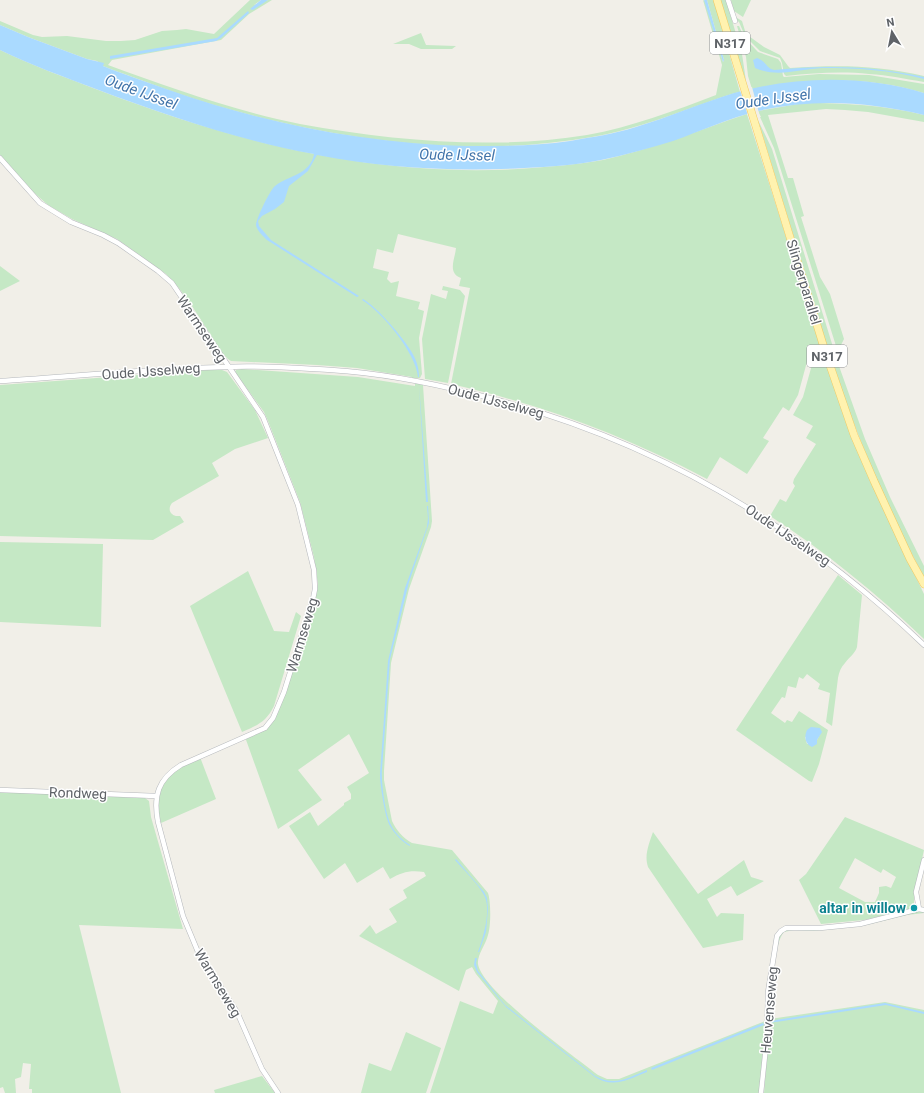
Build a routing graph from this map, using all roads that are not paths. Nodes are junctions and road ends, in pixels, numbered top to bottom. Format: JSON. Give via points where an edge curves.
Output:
{"nodes":[{"id":1,"x":717,"y":0,"type":"edge"},
{"id":2,"x":728,"y":0,"type":"edge"},
{"id":3,"x":735,"y":21,"type":"dead end"},
{"id":4,"x":0,"y":158,"type":"edge"},
{"id":5,"x":227,"y":366,"type":"junction"},
{"id":6,"x":0,"y":381,"type":"edge"},
{"id":7,"x":924,"y":584,"type":"edge"},
{"id":8,"x":924,"y":645,"type":"edge"},
{"id":9,"x":0,"y":790,"type":"edge"},
{"id":10,"x":156,"y":796,"type":"junction"},
{"id":11,"x":924,"y":860,"type":"edge"},
{"id":12,"x":921,"y":910,"type":"edge"},
{"id":13,"x":278,"y":1093,"type":"edge"},
{"id":14,"x":762,"y":1093,"type":"edge"}],
"edges":[{"from":1,"to":7,"type":"main road","name":"Slingerparallel","number":"N317","via":[[825,351],[854,435],[910,559]]},
{"from":2,"to":3,"type":"street"},
{"from":4,"to":5,"type":"street","name":"Warmseweg","via":[[40,203],[72,222],[118,243],[166,277]]},
{"from":5,"to":6,"type":"street","name":"Oude IJsselweg"},
{"from":5,"to":8,"type":"street","name":"Oude IJsselweg","via":[[334,370],[428,383],[539,411],[608,436],[684,471],[736,500],[790,535],[858,586]]},
{"from":5,"to":10,"type":"street","name":"Warmseweg","via":[[263,417],[271,436],[298,505],[314,570],[315,589],[284,692],[273,718],[265,728],[177,768],[166,777]]},
{"from":9,"to":10,"type":"street","name":"Rondweg"},
{"from":10,"to":13,"type":"street","name":"Warmseweg","via":[[155,809],[183,916],[198,952],[237,1012],[262,1069]]},
{"from":11,"to":12,"type":"street","via":[[916,892]]},
{"from":12,"to":14,"type":"street","name":"Heuvenseweg","via":[[860,924],[786,928],[781,931],[768,992]]}]}
